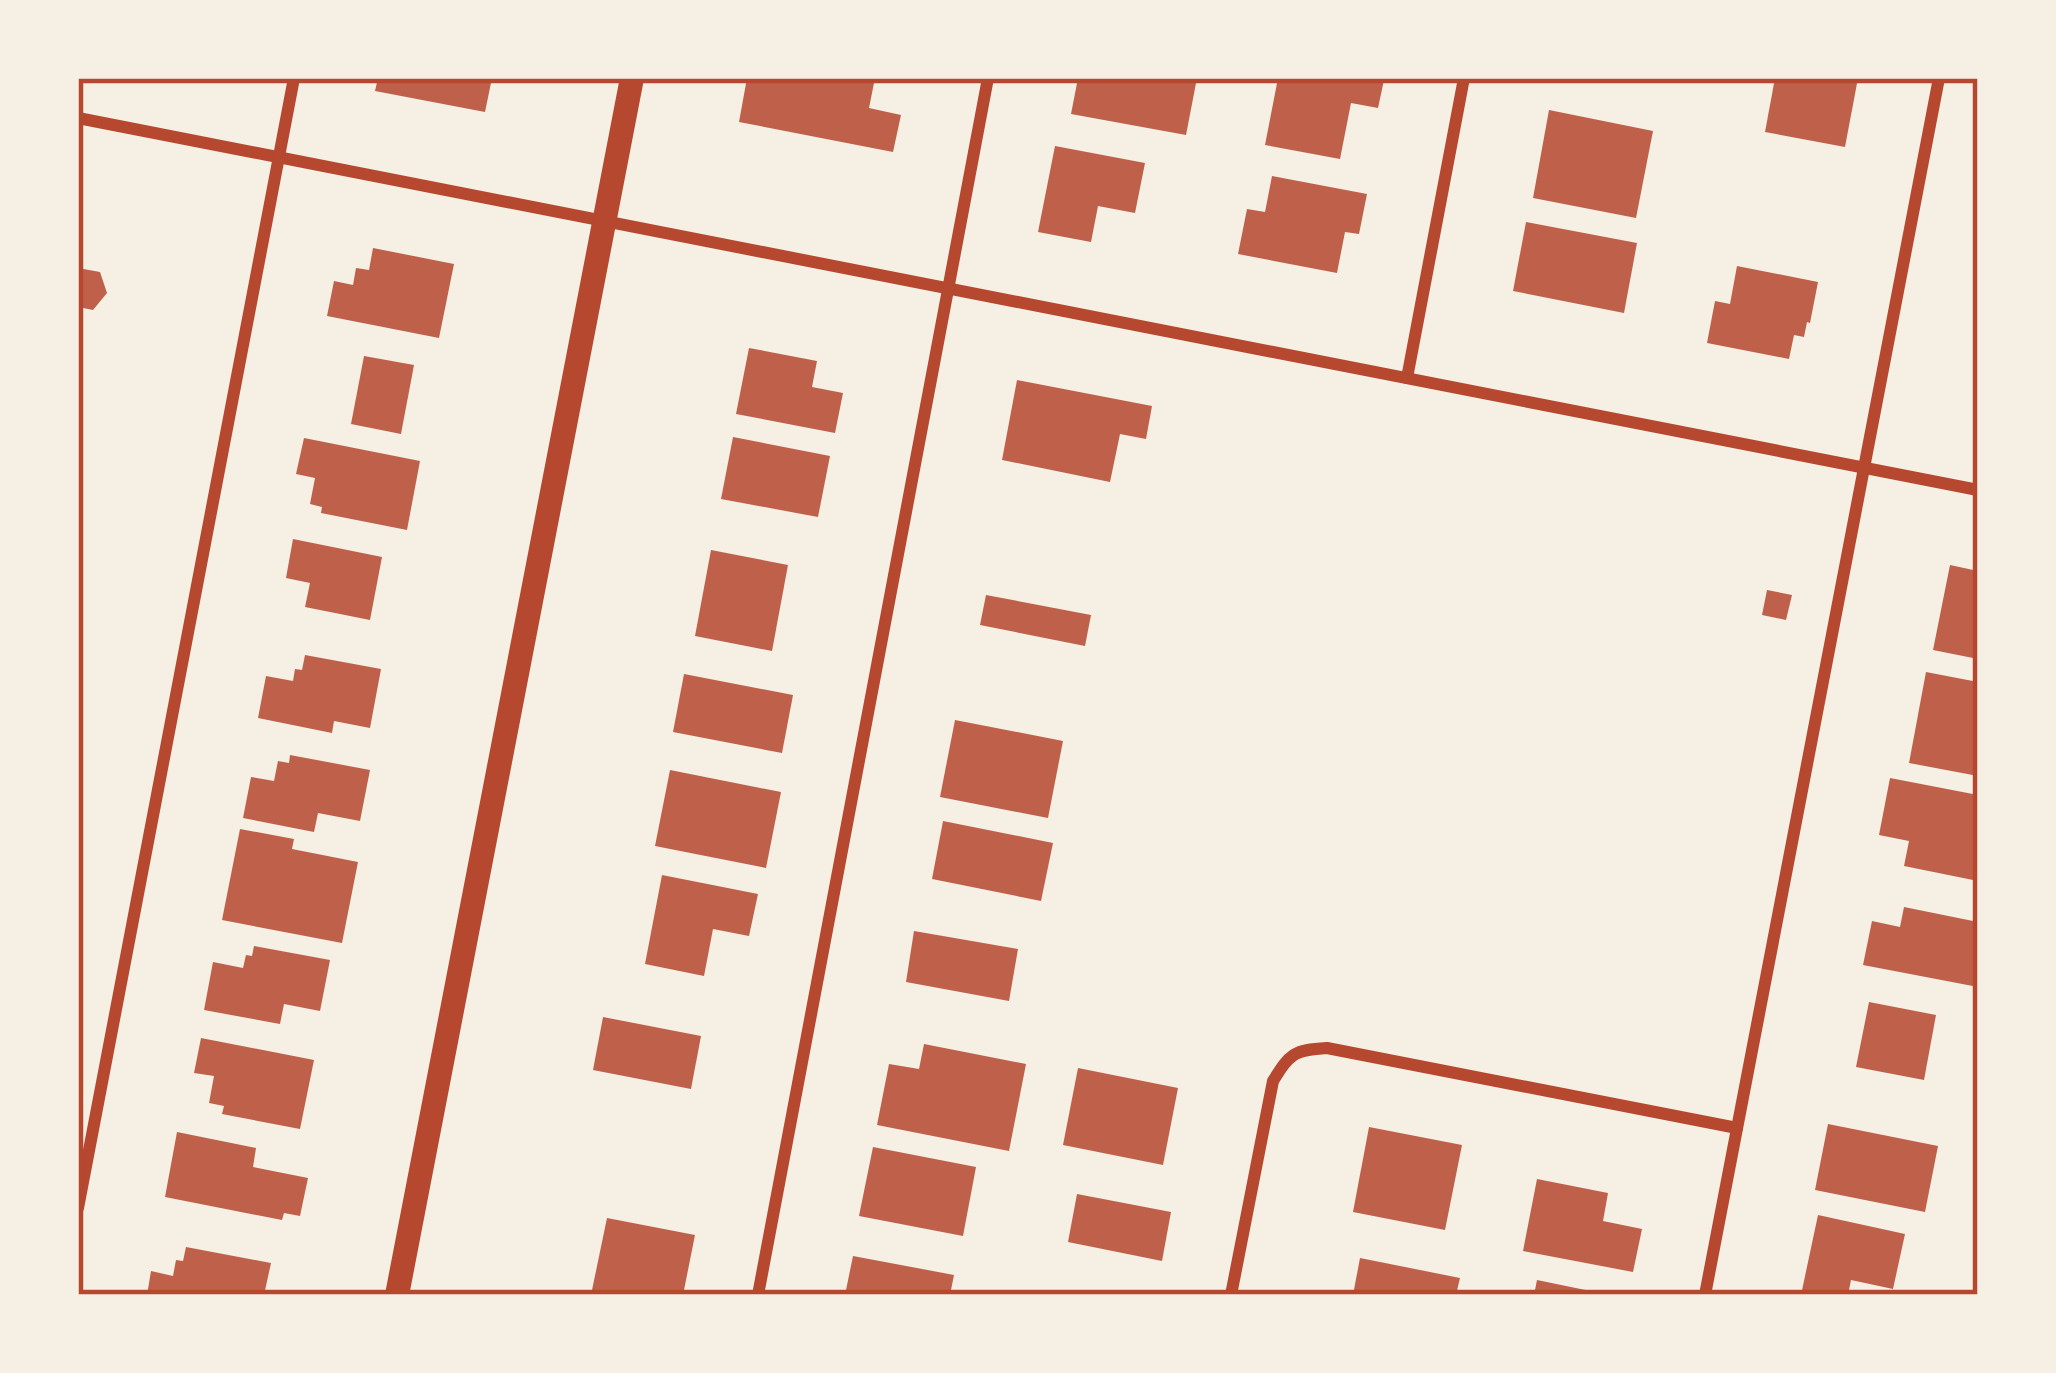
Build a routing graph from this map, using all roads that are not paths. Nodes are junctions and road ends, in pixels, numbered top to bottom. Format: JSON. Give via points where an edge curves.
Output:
{"nodes":[{"id":1,"x":294,"y":78,"type":"edge"},
{"id":2,"x":632,"y":78,"type":"edge"},
{"id":3,"x":988,"y":78,"type":"edge"},
{"id":4,"x":1464,"y":78,"type":"edge"},
{"id":5,"x":1939,"y":78,"type":"edge"},
{"id":6,"x":78,"y":118,"type":"edge"},
{"id":7,"x":279,"y":158,"type":"junction"},
{"id":8,"x":604,"y":221,"type":"junction"},
{"id":9,"x":948,"y":288,"type":"junction"},
{"id":10,"x":1407,"y":378,"type":"junction"},
{"id":11,"x":1865,"y":468,"type":"junction"},
{"id":12,"x":1978,"y":490,"type":"edge"},
{"id":13,"x":1737,"y":1128,"type":"junction"},
{"id":14,"x":78,"y":1208,"type":"edge"},
{"id":15,"x":398,"y":1295,"type":"edge"},
{"id":16,"x":758,"y":1295,"type":"edge"},
{"id":17,"x":1231,"y":1295,"type":"edge"},
{"id":18,"x":1705,"y":1295,"type":"edge"}],
"edges":[{"from":1,"to":7,"type":"street"},
{"from":2,"to":8,"type":"main road"},
{"from":3,"to":9,"type":"street"},
{"from":4,"to":10,"type":"street"},
{"from":5,"to":11,"type":"street"},
{"from":6,"to":7,"type":"street"},
{"from":7,"to":8,"type":"street"},
{"from":7,"to":14,"type":"street"},
{"from":8,"to":9,"type":"street"},
{"from":8,"to":15,"type":"main road"},
{"from":9,"to":10,"type":"street"},
{"from":9,"to":16,"type":"street"},
{"from":10,"to":11,"type":"street"},
{"from":11,"to":12,"type":"street"},
{"from":11,"to":13,"type":"street"},
{"from":13,"to":17,"type":"street","via":[[1327,1048],[1288,1055],[1269,1094]]},
{"from":13,"to":18,"type":"street"}]}
